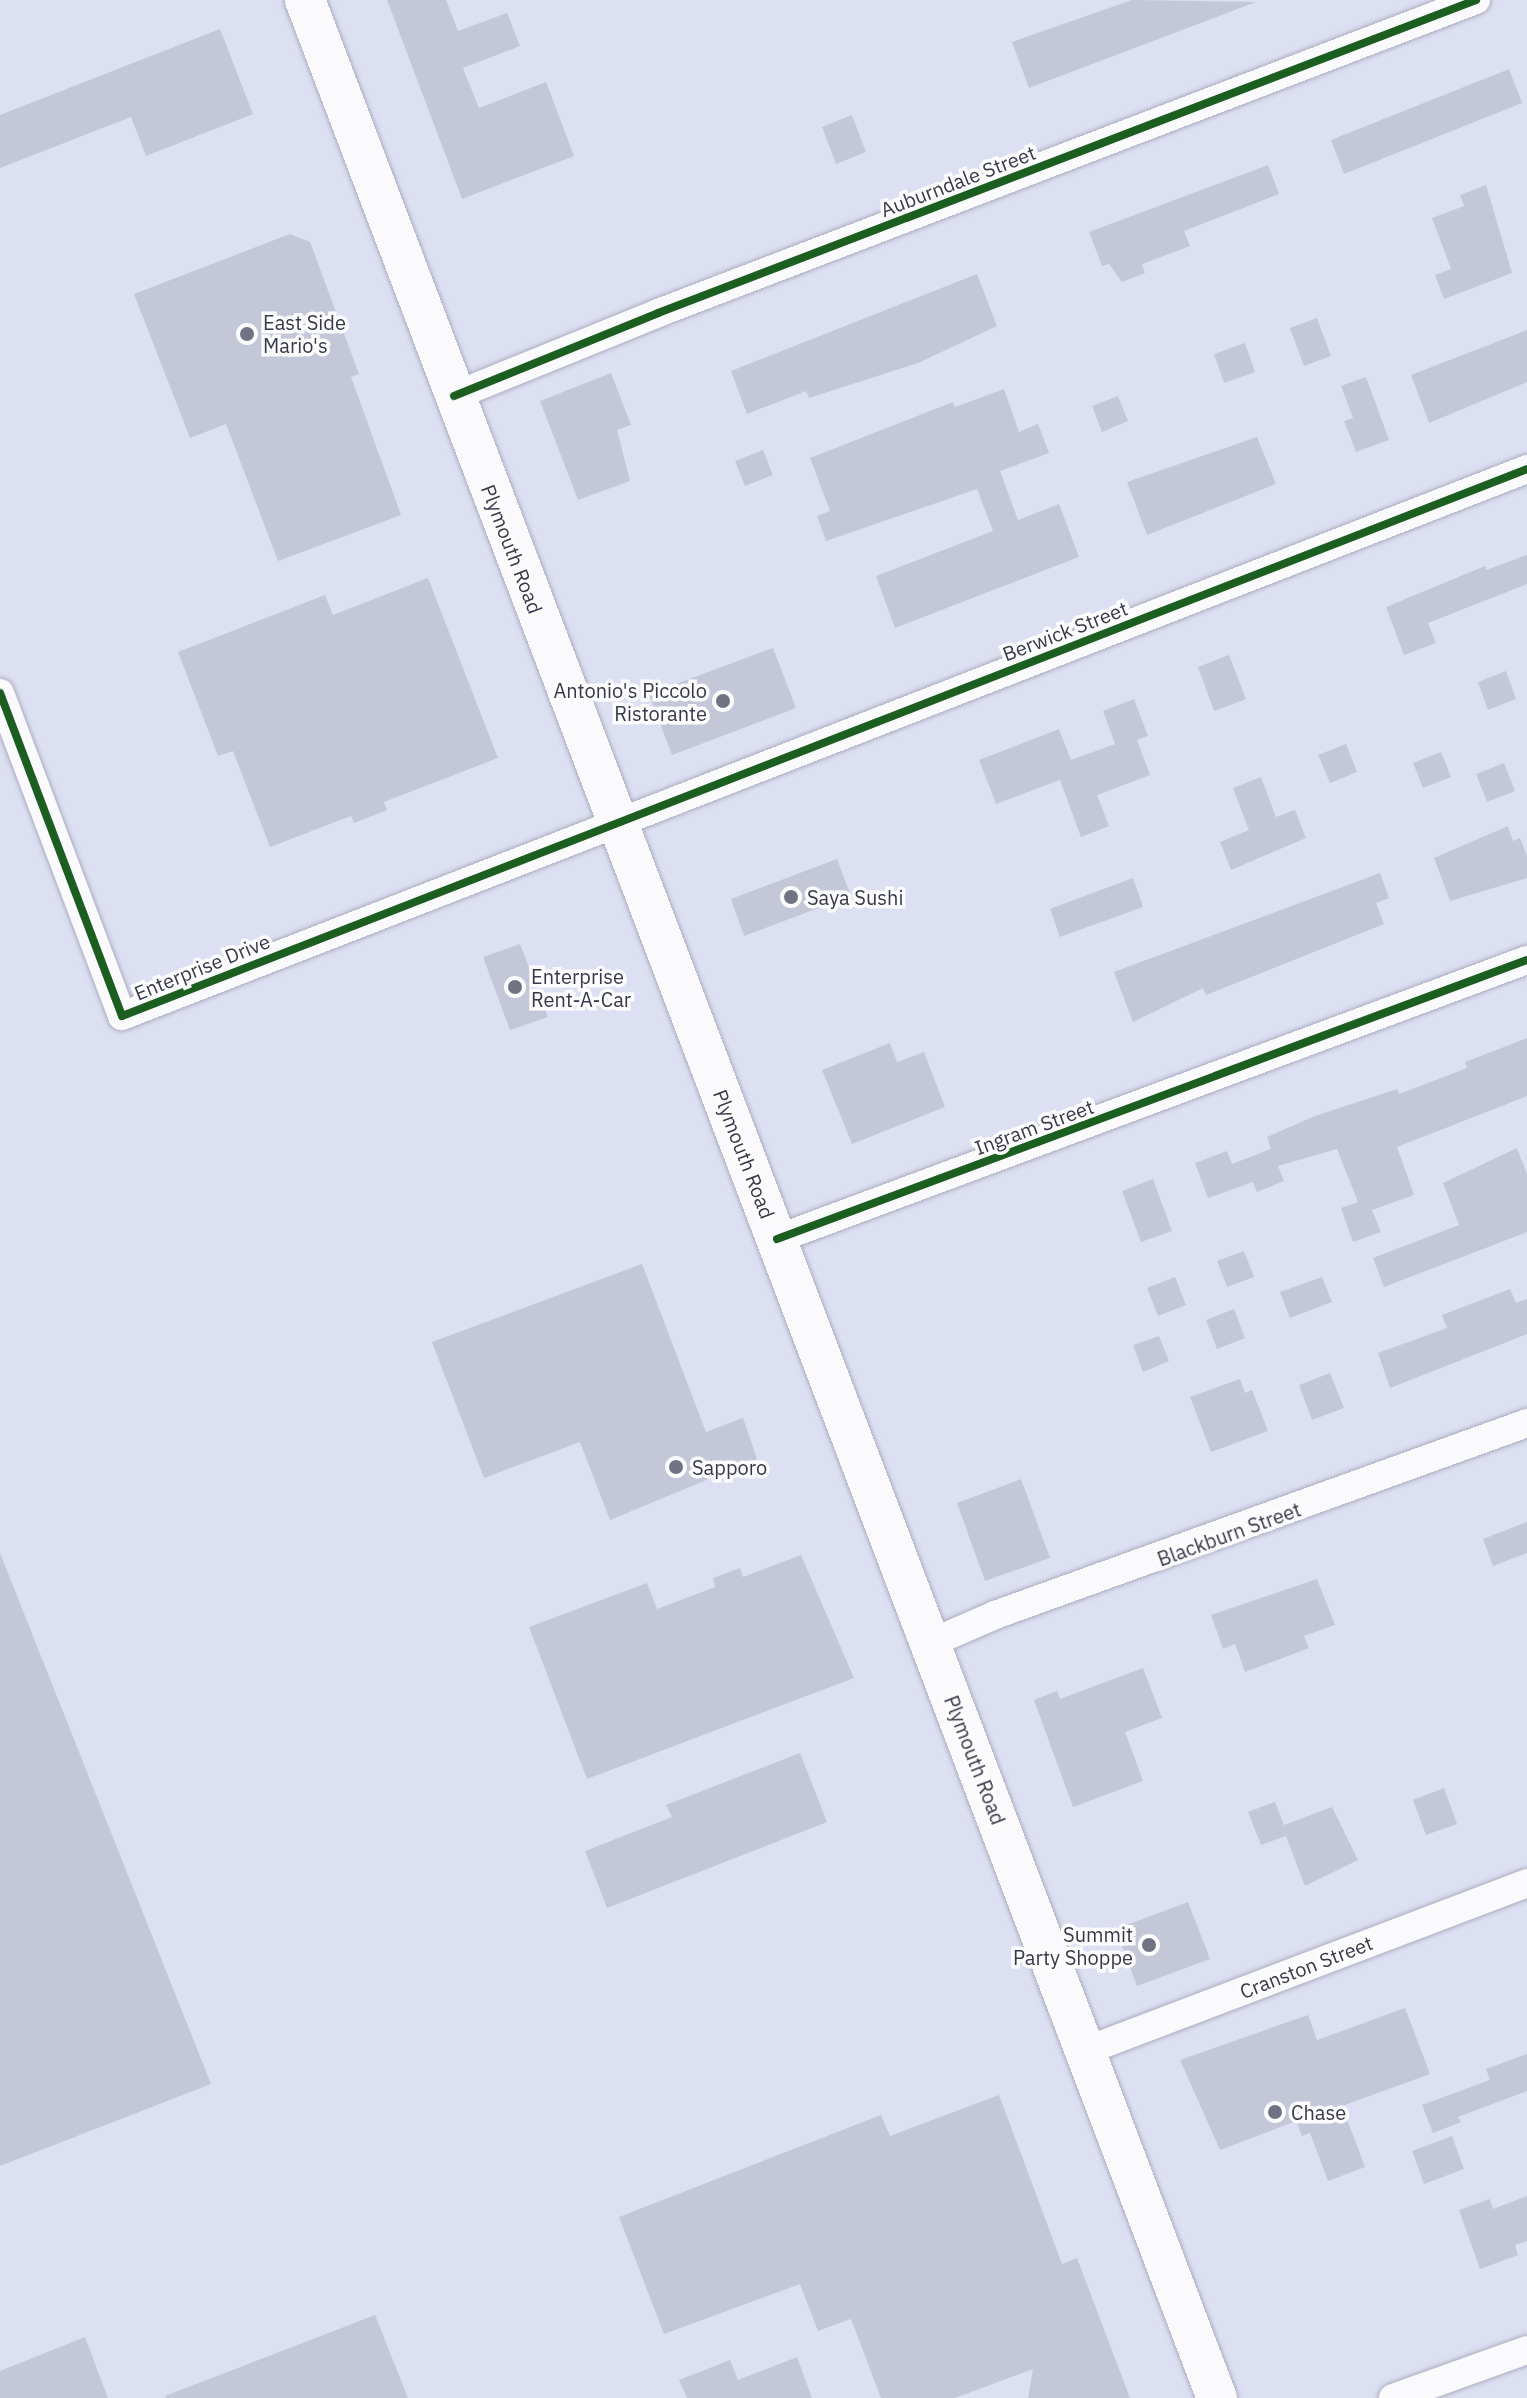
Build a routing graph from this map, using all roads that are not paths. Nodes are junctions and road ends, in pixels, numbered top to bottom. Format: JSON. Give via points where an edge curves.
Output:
{"nodes":[{"id":1,"x":305,"y":0,"type":"edge"},
{"id":2,"x":1476,"y":0,"type":"edge"},
{"id":3,"x":454,"y":396,"type":"junction"},
{"id":4,"x":1527,"y":469,"type":"edge"},
{"id":5,"x":0,"y":693,"type":"edge"},
{"id":6,"x":614,"y":821,"type":"junction"},
{"id":7,"x":1527,"y":960,"type":"edge"},
{"id":8,"x":777,"y":1239,"type":"junction"},
{"id":9,"x":1527,"y":1423,"type":"edge"},
{"id":10,"x":931,"y":1643,"type":"junction"},
{"id":11,"x":1527,"y":1883,"type":"edge"},
{"id":12,"x":1085,"y":2051,"type":"junction"},
{"id":13,"x":1527,"y":2350,"type":"edge"},
{"id":14,"x":1217,"y":2398,"type":"edge"},
{"id":15,"x":1393,"y":2398,"type":"edge"}],
"edges":[{"from":1,"to":3,"type":"main road","name":"Plymouth Road"},
{"from":2,"to":3,"type":"street","name":"Auburndale Street"},
{"from":3,"to":6,"type":"main road","name":"Plymouth Road"},
{"from":4,"to":6,"type":"street","name":"Berwick Street"},
{"from":5,"to":6,"type":"street","name":"Enterprise Drive","via":[[122,1016]]},
{"from":6,"to":8,"type":"main road","name":"Plymouth Road"},
{"from":7,"to":8,"type":"street","name":"Ingram Street"},
{"from":8,"to":10,"type":"main road","name":"Plymouth Road"},
{"from":9,"to":10,"type":"street","name":"Blackburn Street","via":[[995,1615]]},
{"from":10,"to":12,"type":"main road","name":"Plymouth Road"},
{"from":11,"to":12,"type":"street","name":"Cranston Street"},
{"from":12,"to":14,"type":"main road","name":"Plymouth Road"},
{"from":13,"to":15,"type":"street"}]}
